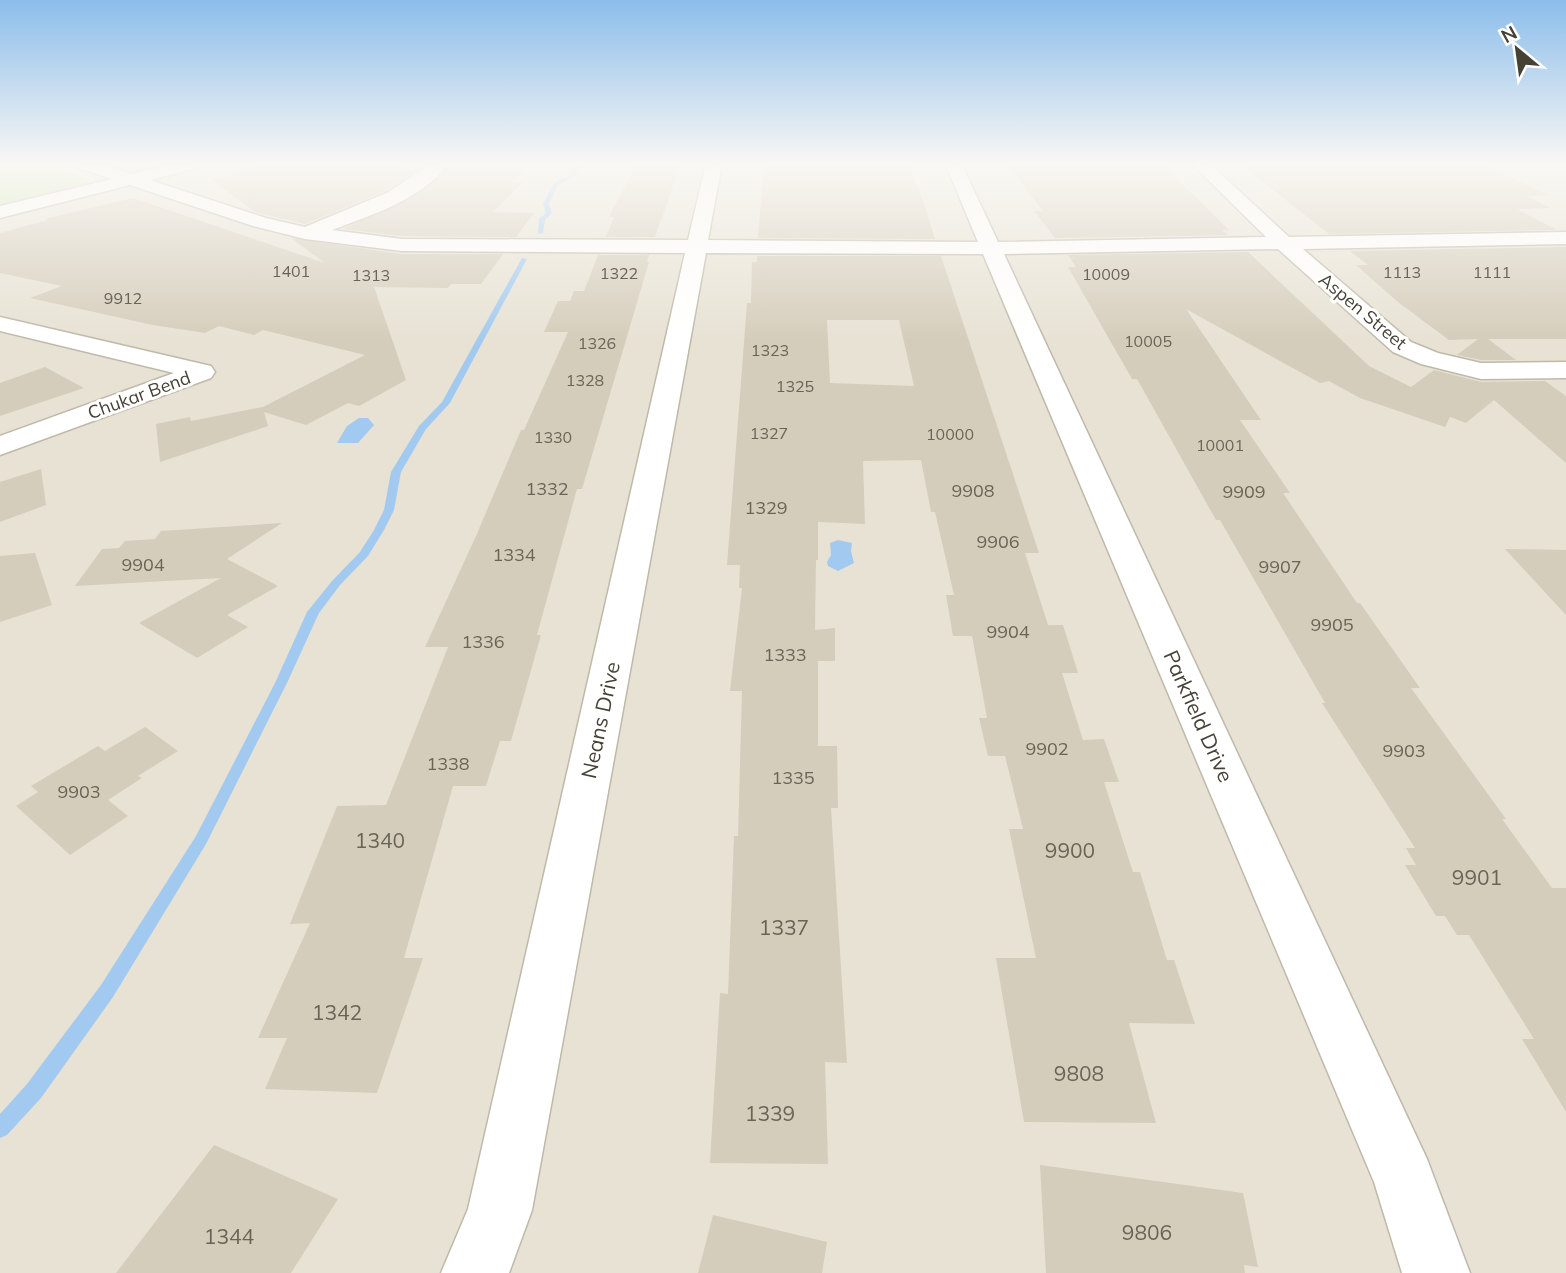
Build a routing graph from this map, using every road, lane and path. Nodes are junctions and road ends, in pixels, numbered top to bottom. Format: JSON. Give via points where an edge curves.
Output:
{"nodes":[{"id":1,"x":262,"y":222,"type":"edge"},
{"id":2,"x":331,"y":222,"type":"edge"},
{"id":3,"x":703,"y":222,"type":"edge"},
{"id":4,"x":979,"y":222,"type":"edge"},
{"id":5,"x":1262,"y":222,"type":"edge"},
{"id":6,"x":305,"y":233,"type":"junction"},
{"id":7,"x":1566,"y":238,"type":"edge"},
{"id":8,"x":1286,"y":245,"type":"junction"},
{"id":9,"x":698,"y":246,"type":"junction"},
{"id":10,"x":990,"y":248,"type":"junction"},
{"id":11,"x":0,"y":324,"type":"edge"},
{"id":12,"x":1566,"y":370,"type":"edge"},
{"id":13,"x":0,"y":446,"type":"edge"},
{"id":14,"x":475,"y":1273,"type":"edge"},
{"id":15,"x":1436,"y":1273,"type":"edge"}],
"edges":[{"from":1,"to":6,"type":"street"},
{"from":2,"to":6,"type":"street"},
{"from":3,"to":9,"type":"street","name":"Neans Drive"},
{"from":4,"to":10,"type":"street","name":"Parkfield Drive"},
{"from":5,"to":8,"type":"street","name":"Aspen Street"},
{"from":6,"to":9,"type":"street","via":[[402,245]]},
{"from":7,"to":8,"type":"street"},
{"from":8,"to":10,"type":"street"},
{"from":8,"to":12,"type":"street","name":"Aspen Street","via":[[1402,347],[1416,354],[1499,373]]},
{"from":9,"to":10,"type":"street"},
{"from":9,"to":14,"type":"street","name":"Neans Drive","via":[[500,1210]]},
{"from":10,"to":15,"type":"street","name":"Parkfield Drive","via":[[1405,1181]]},
{"from":11,"to":13,"type":"street","name":"Chukar Bend","via":[[202,372]]}]}
